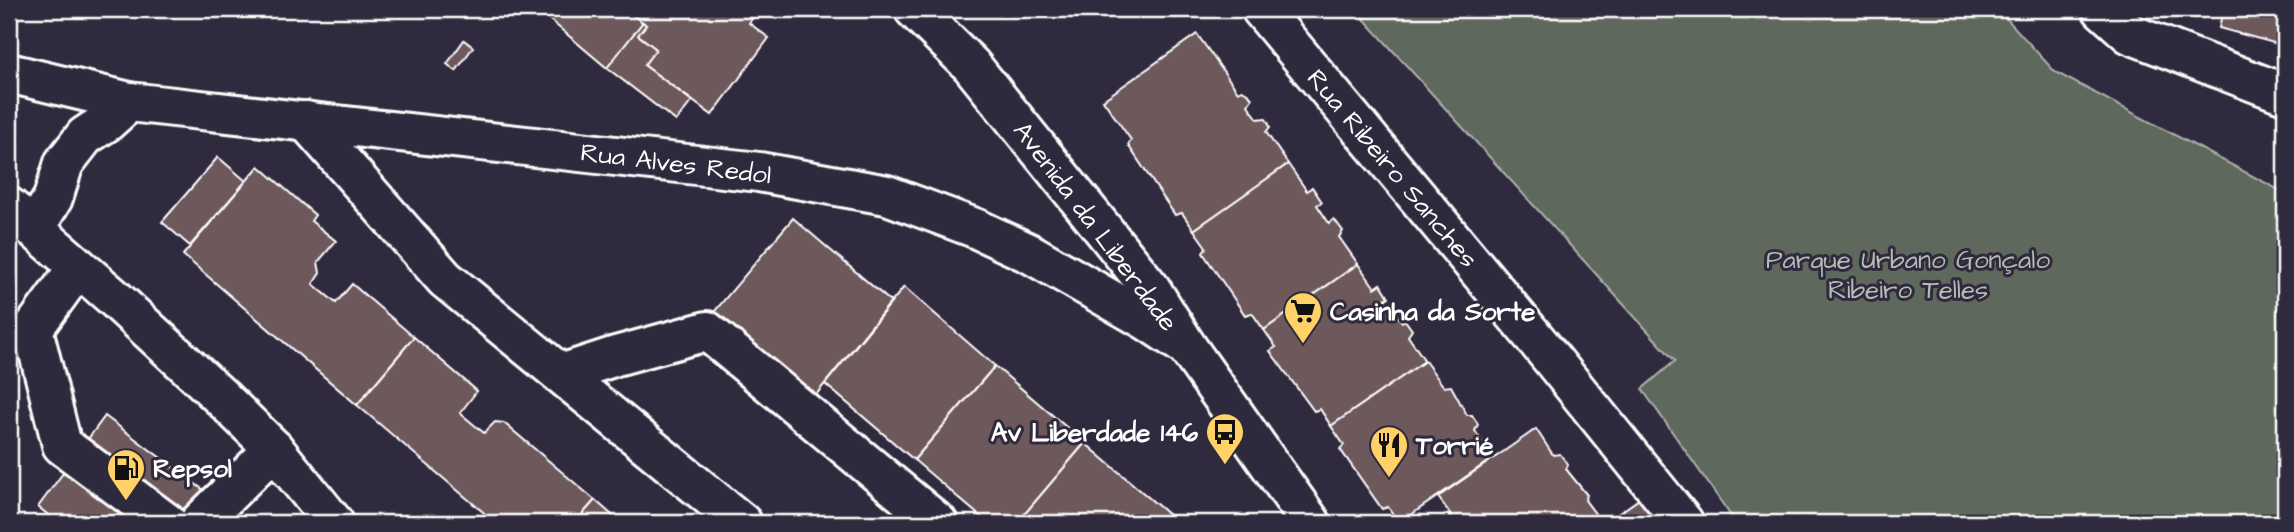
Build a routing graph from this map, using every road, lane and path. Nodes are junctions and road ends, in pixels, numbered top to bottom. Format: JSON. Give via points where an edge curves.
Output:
{"nodes":[{"id":1,"x":914,"y":9,"type":"edge"},
{"id":2,"x":1261,"y":9,"type":"edge"},
{"id":3,"x":2102,"y":9,"type":"edge"},
{"id":4,"x":9,"y":73,"type":"edge"},
{"id":5,"x":2285,"y":94,"type":"edge"},
{"id":6,"x":129,"y":102,"type":"junction"},
{"id":7,"x":306,"y":121,"type":"junction"},
{"id":8,"x":22,"y":217,"type":"edge"},
{"id":9,"x":78,"y":267,"type":"junction"},
{"id":10,"x":1188,"y":348,"type":"junction"},
{"id":11,"x":561,"y":374,"type":"junction"},
{"id":12,"x":274,"y":449,"type":"junction"},
{"id":13,"x":167,"y":523,"type":"edge"},
{"id":14,"x":199,"y":523,"type":"edge"},
{"id":15,"x":334,"y":523,"type":"edge"},
{"id":16,"x":742,"y":523,"type":"edge"},
{"id":17,"x":938,"y":523,"type":"edge"},
{"id":18,"x":1311,"y":523,"type":"edge"},
{"id":19,"x":1684,"y":523,"type":"edge"}],
"edges":[{"from":1,"to":10,"type":"street","name":"Avenida da Liberdade","via":[[971,65],[1151,289]]},
{"from":2,"to":19,"type":"street","name":"Rua Ribeiro Sanches"},
{"from":3,"to":5,"type":"street","via":[[2130,34]]},
{"from":4,"to":6,"type":"street","name":"Rua Alves Redol"},
{"from":6,"to":7,"type":"street","name":"Rua Alves Redol"},
{"from":6,"to":8,"type":"street","via":[[85,136],[64,163],[53,198]]},
{"from":7,"to":10,"type":"street","name":"Rua Alves Redol","via":[[760,172],[887,195],[1031,254]]},
{"from":7,"to":11,"type":"street","via":[[445,279]]},
{"from":8,"to":9,"type":"street"},
{"from":9,"to":12,"type":"street"},
{"from":9,"to":13,"type":"street","via":[[33,329],[62,445]]},
{"from":10,"to":18,"type":"street","name":"Avenida da Liberdade"},
{"from":11,"to":16,"type":"street"},
{"from":11,"to":17,"type":"street","via":[[707,331]]},
{"from":12,"to":14,"type":"street"},
{"from":12,"to":15,"type":"street"}]}
